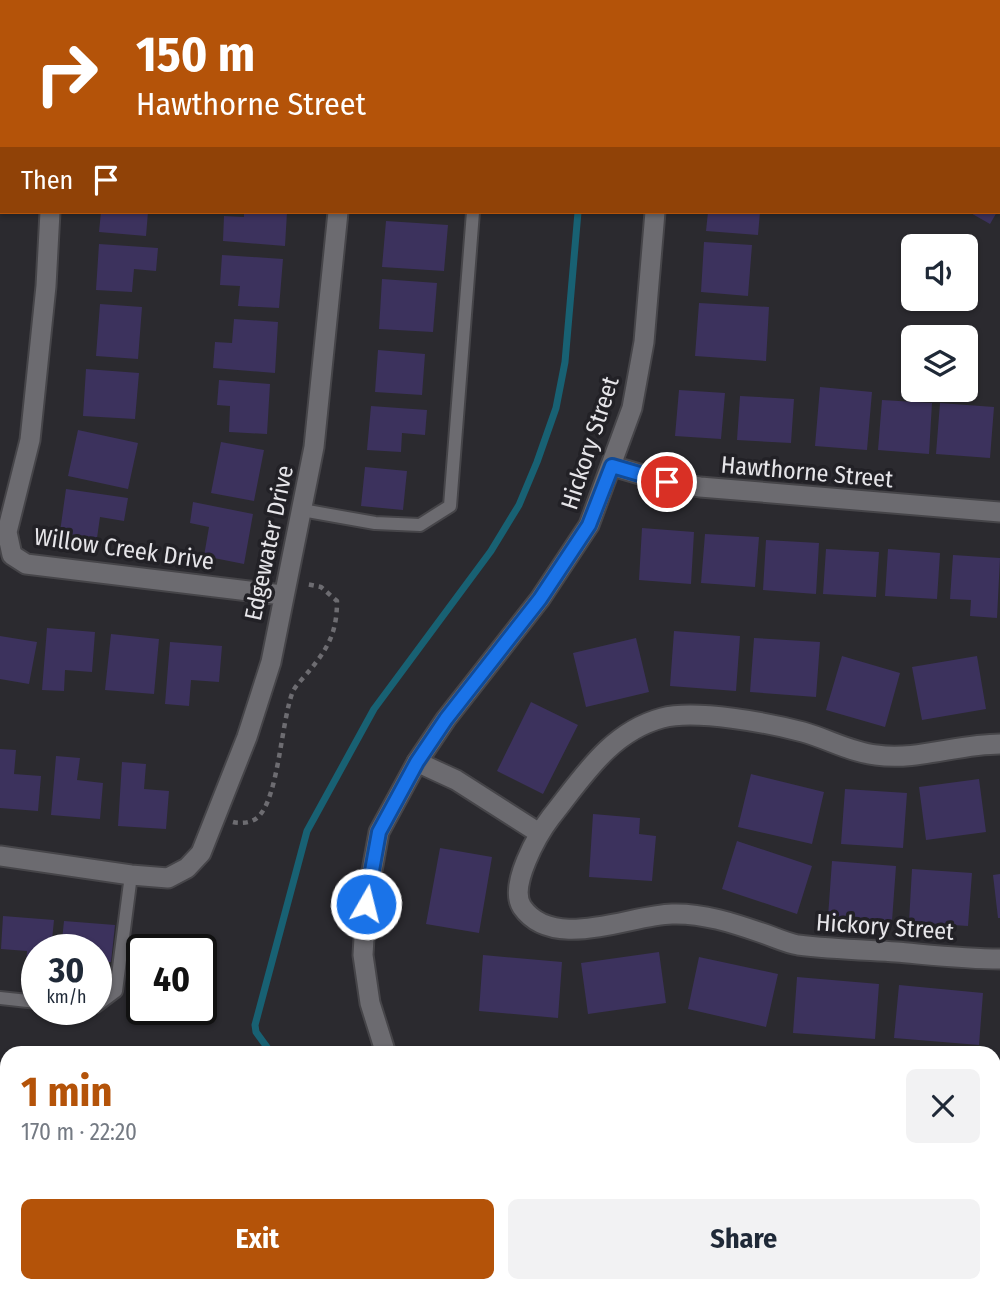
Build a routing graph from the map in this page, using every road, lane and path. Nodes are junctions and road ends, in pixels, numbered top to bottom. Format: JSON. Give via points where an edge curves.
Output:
{"nodes":[{"id":1,"x":50,"y":214,"type":"edge"},
{"id":2,"x":338,"y":214,"type":"edge"},
{"id":3,"x":473,"y":214,"type":"edge"},
{"id":4,"x":655,"y":214,"type":"edge"},
{"id":5,"x":612,"y":466,"type":"junction"},
{"id":6,"x":302,"y":510,"type":"junction"},
{"id":7,"x":1000,"y":512,"type":"edge"},
{"id":8,"x":305,"y":584,"type":"dead end"},
{"id":9,"x":282,"y":595,"type":"junction"},
{"id":10,"x":1000,"y":744,"type":"edge"},
{"id":11,"x":417,"y":762,"type":"junction"},
{"id":12,"x":228,"y":821,"type":"dead end"},
{"id":13,"x":539,"y":833,"type":"junction"},
{"id":14,"x":0,"y":856,"type":"edge"},
{"id":15,"x":131,"y":875,"type":"junction"},
{"id":16,"x":1000,"y":959,"type":"edge"},
{"id":17,"x":112,"y":994,"type":"edge"},
{"id":18,"x":0,"y":998,"type":"edge"},
{"id":19,"x":21,"y":1000,"type":"edge"},
{"id":20,"x":383,"y":1046,"type":"edge"}],
"edges":[{"from":1,"to":9,"type":"street","name":"Willow Creek Drive","via":[[30,440],[7,532],[12,555],[26,564]]},
{"from":2,"to":6,"type":"street","name":"Edgewater Drive","via":[[314,447]]},
{"from":3,"to":6,"type":"lane","via":[[450,506],[420,525],[375,523]]},
{"from":4,"to":5,"type":"street","name":"Hickory Street","via":[[644,342],[632,408]]},
{"from":5,"to":7,"type":"street","name":"Hawthorne Street","via":[[700,487]]},
{"from":5,"to":11,"type":"street","name":"Hickory Street","via":[[589,525],[540,599]]},
{"from":6,"to":9,"type":"street","name":"Edgewater Drive"},
{"from":8,"to":12,"type":"path","via":[[321,587],[337,601],[337,622],[326,651],[294,689],[270,796],[258,817],[241,824]]},
{"from":9,"to":15,"type":"street","name":"Edgewater Drive","via":[[271,662],[201,853],[187,868],[168,878]]},
{"from":10,"to":13,"type":"street","name":"Hickory Street","via":[[895,757],[853,750],[772,725],[665,717],[621,736],[604,751]]},
{"from":11,"to":13,"type":"street","via":[[456,779]]},
{"from":11,"to":20,"type":"street","name":"Hickory Street","via":[[379,832],[366,904],[363,955],[370,1003]]},
{"from":13,"to":16,"type":"street","name":"Hickory Street","via":[[518,887],[520,905],[546,926],[569,929],[670,914],[702,916],[796,944]]},
{"from":14,"to":15,"type":"street"},
{"from":15,"to":17,"type":"lane"},
{"from":18,"to":19,"type":"lane"}]}
